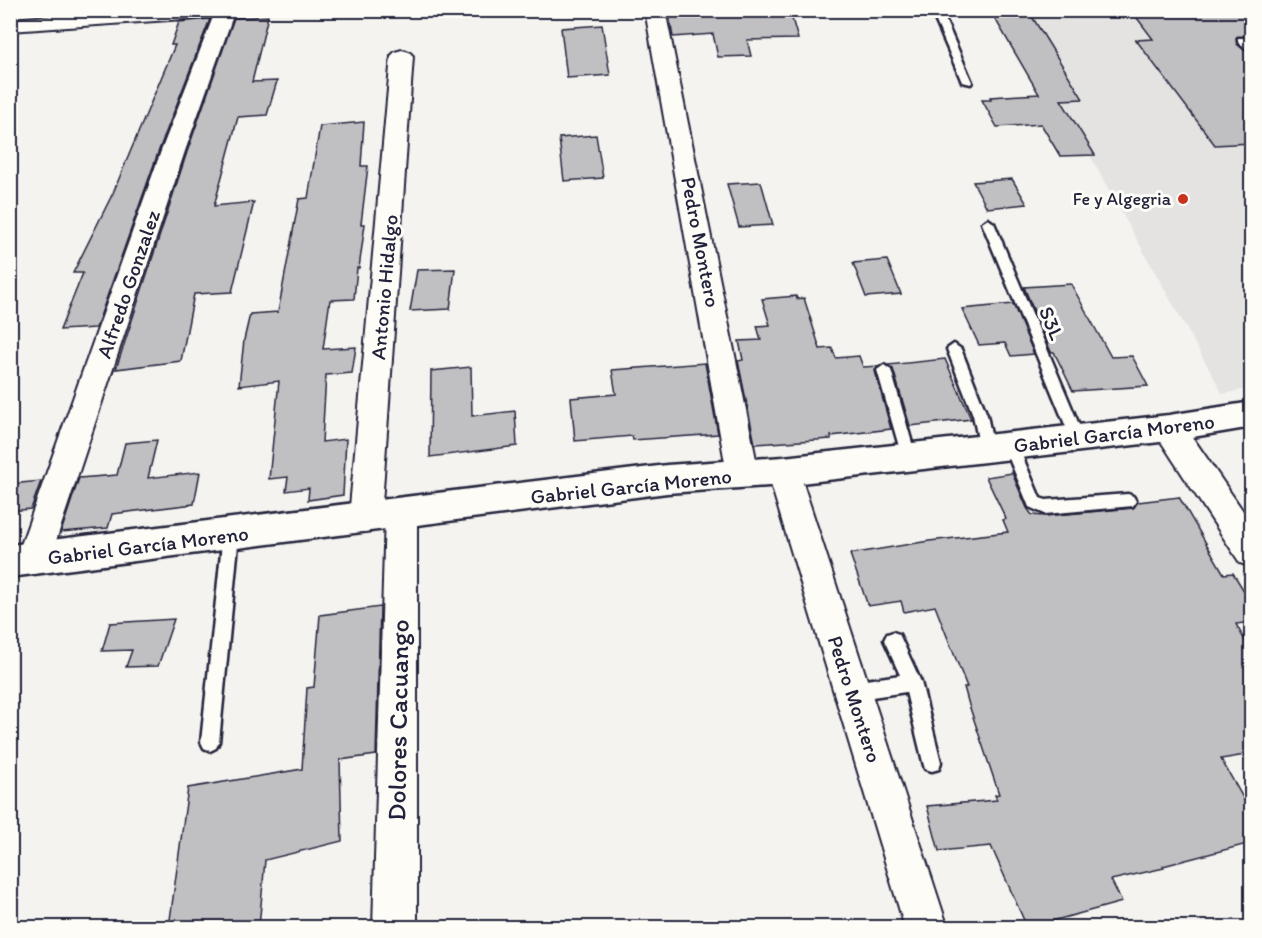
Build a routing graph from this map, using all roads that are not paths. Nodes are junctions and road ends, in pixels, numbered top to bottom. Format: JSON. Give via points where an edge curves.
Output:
{"nodes":[{"id":1,"x":224,"y":10,"type":"edge"},
{"id":2,"x":655,"y":10,"type":"edge"},
{"id":3,"x":936,"y":10,"type":"edge"},
{"id":4,"x":10,"y":25,"type":"edge"},
{"id":5,"x":1241,"y":40,"type":"dead end"},
{"id":6,"x":1251,"y":51,"type":"edge"},
{"id":7,"x":402,"y":56,"type":"dead end"},
{"id":8,"x":967,"y":82,"type":"dead end"},
{"id":9,"x":988,"y":223,"type":"dead end"},
{"id":10,"x":954,"y":349,"type":"dead end"},
{"id":11,"x":884,"y":370,"type":"dead end"},
{"id":12,"x":1251,"y":414,"type":"edge"},
{"id":13,"x":1169,"y":428,"type":"junction"},
{"id":14,"x":1078,"y":438,"type":"junction"},
{"id":15,"x":999,"y":447,"type":"junction"},
{"id":16,"x":909,"y":458,"type":"junction"},
{"id":17,"x":783,"y":471,"type":"junction"},
{"id":18,"x":743,"y":474,"type":"junction"},
{"id":19,"x":1128,"y":501,"type":"dead end"},
{"id":20,"x":383,"y":516,"type":"junction"},
{"id":21,"x":231,"y":534,"type":"junction"},
{"id":22,"x":1251,"y":552,"type":"edge"},
{"id":23,"x":22,"y":560,"type":"edge"},
{"id":24,"x":893,"y":640,"type":"dead end"},
{"id":25,"x":912,"y":682,"type":"junction"},
{"id":26,"x":852,"y":691,"type":"junction"},
{"id":27,"x":210,"y":742,"type":"dead end"},
{"id":28,"x":932,"y":762,"type":"dead end"},
{"id":29,"x":395,"y":927,"type":"edge"},
{"id":30,"x":927,"y":927,"type":"edge"}],
"edges":[{"from":1,"to":4,"type":"street"},
{"from":1,"to":23,"type":"street","name":"Alfredo Gonzalez"},
{"from":2,"to":18,"type":"street","name":"Pedro Montero"},
{"from":3,"to":8,"type":"lane"},
{"from":5,"to":6,"type":"lane"},
{"from":7,"to":20,"type":"street","name":"Antonio Hidalgo"},
{"from":9,"to":14,"type":"lane","name":"S3L"},
{"from":10,"to":15,"type":"lane","via":[[980,416]]},
{"from":11,"to":16,"type":"lane"},
{"from":12,"to":13,"type":"street","name":"Gabriel García Moreno"},
{"from":13,"to":14,"type":"street","name":"Gabriel García Moreno"},
{"from":13,"to":22,"type":"street"},
{"from":14,"to":15,"type":"street","name":"Gabriel García Moreno"},
{"from":15,"to":16,"type":"street","name":"Gabriel García Moreno"},
{"from":15,"to":19,"type":"lane","via":[[1034,502],[1045,507]]},
{"from":16,"to":17,"type":"street","name":"Gabriel García Moreno"},
{"from":17,"to":18,"type":"street","name":"Gabriel García Moreno"},
{"from":17,"to":26,"type":"street","name":"Pedro Montero"},
{"from":18,"to":20,"type":"street","name":"Gabriel García Moreno","via":[[667,479]]},
{"from":20,"to":21,"type":"street","name":"Gabriel García Moreno"},
{"from":20,"to":29,"type":"street","name":"Dolores Cacuango"},
{"from":21,"to":23,"type":"street","name":"Gabriel García Moreno"},
{"from":21,"to":27,"type":"lane"},
{"from":24,"to":25,"type":"lane"},
{"from":25,"to":26,"type":"lane"},
{"from":25,"to":28,"type":"lane"},
{"from":26,"to":30,"type":"street","name":"Pedro Montero"}]}
